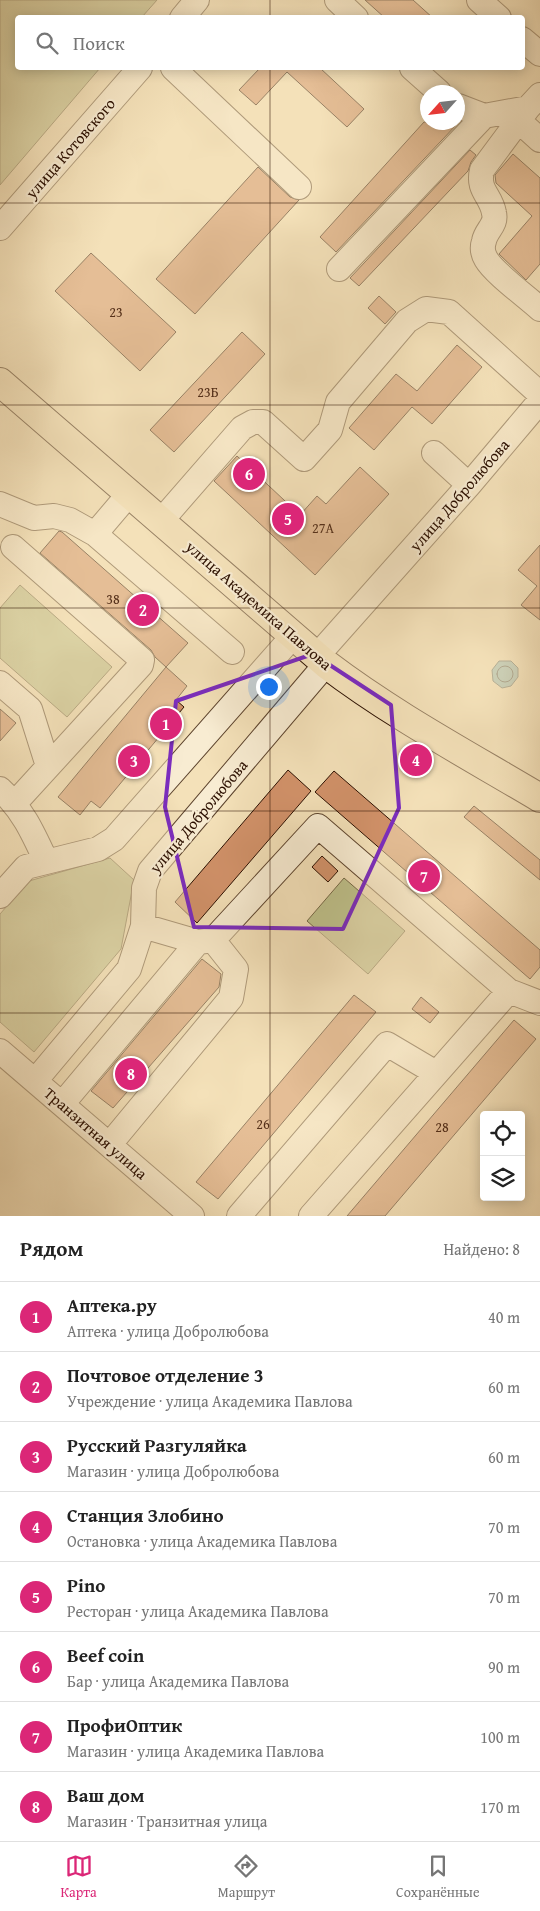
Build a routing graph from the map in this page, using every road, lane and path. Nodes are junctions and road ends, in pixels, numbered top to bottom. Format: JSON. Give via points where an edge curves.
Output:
{"nodes":[{"id":1,"x":197,"y":0,"type":"edge"},
{"id":2,"x":337,"y":0,"type":"edge"},
{"id":3,"x":479,"y":0,"type":"edge"},
{"id":4,"x":184,"y":15,"type":"edge"},
{"id":5,"x":353,"y":15,"type":"edge"},
{"id":6,"x":495,"y":15,"type":"edge"},
{"id":7,"x":525,"y":42,"type":"edge"},
{"id":8,"x":540,"y":54,"type":"edge"},
{"id":9,"x":138,"y":70,"type":"edge"},
{"id":10,"x":175,"y":70,"type":"edge"},
{"id":11,"x":414,"y":70,"type":"edge"},
{"id":12,"x":432,"y":85,"type":"edge"},
{"id":13,"x":529,"y":108,"type":"edge"},
{"id":14,"x":465,"y":109,"type":"edge"},
{"id":15,"x":484,"y":116,"type":"junction"},
{"id":16,"x":540,"y":140,"type":"edge"},
{"id":17,"x":299,"y":187,"type":"dead end"},
{"id":18,"x":0,"y":228,"type":"edge"},
{"id":19,"x":339,"y":269,"type":"dead end"},
{"id":20,"x":540,"y":309,"type":"edge"},
{"id":21,"x":0,"y":382,"type":"edge"},
{"id":22,"x":540,"y":394,"type":"edge"},
{"id":23,"x":540,"y":401,"type":"edge"},
{"id":24,"x":434,"y":453,"type":"dead end"},
{"id":25,"x":469,"y":484,"type":"junction"},
{"id":26,"x":129,"y":494,"type":"junction"},
{"id":27,"x":0,"y":504,"type":"edge"},
{"id":28,"x":34,"y":518,"type":"junction"},
{"id":29,"x":161,"y":521,"type":"junction"},
{"id":30,"x":95,"y":534,"type":"junction"},
{"id":31,"x":6,"y":554,"type":"edge"},
{"id":32,"x":293,"y":636,"type":"junction"},
{"id":33,"x":232,"y":652,"type":"dead end"},
{"id":34,"x":321,"y":660,"type":"junction"},
{"id":35,"x":0,"y":683,"type":"edge"},
{"id":36,"x":48,"y":766,"type":"junction"},
{"id":37,"x":7,"y":796,"type":"edge"},
{"id":38,"x":540,"y":798,"type":"edge"},
{"id":39,"x":46,"y":861,"type":"junction"},
{"id":40,"x":0,"y":896,"type":"edge"},
{"id":41,"x":143,"y":926,"type":"junction"},
{"id":42,"x":206,"y":941,"type":"junction"},
{"id":43,"x":509,"y":991,"type":"junction"},
{"id":44,"x":540,"y":1003,"type":"edge"},
{"id":45,"x":0,"y":1051,"type":"edge"},
{"id":46,"x":436,"y":1073,"type":"junction"},
{"id":47,"x":35,"y":1081,"type":"junction"},
{"id":48,"x":62,"y":1103,"type":"junction"},
{"id":49,"x":110,"y":1144,"type":"junction"},
{"id":50,"x":192,"y":1216,"type":"edge"},
{"id":51,"x":239,"y":1216,"type":"edge"},
{"id":52,"x":311,"y":1216,"type":"edge"}],
"edges":[{"from":1,"to":4,"type":"street"},
{"from":2,"to":5,"type":"street"},
{"from":3,"to":6,"type":"street"},
{"from":7,"to":8,"type":"street"},
{"from":9,"to":18,"type":"street","name":"улица Котовского"},
{"from":10,"to":17,"type":"street"},
{"from":11,"to":12,"type":"street"},
{"from":13,"to":15,"type":"street"},
{"from":13,"to":16,"type":"street"},
{"from":13,"to":20,"type":"street","via":[[482,170],[482,190],[494,218],[483,247],[492,267]]},
{"from":14,"to":15,"type":"street"},
{"from":15,"to":19,"type":"street"},
{"from":21,"to":26,"type":"main road","name":"улица Академика Павлова"},
{"from":22,"to":29,"type":"street","via":[[449,312],[426,309],[408,321],[338,402],[330,430],[304,459],[262,422],[253,422],[242,428]]},
{"from":23,"to":25,"type":"street","name":"улица Добролюбова"},
{"from":24,"to":25,"type":"street"},
{"from":25,"to":34,"type":"street","name":"улица Добролюбова"},
{"from":26,"to":29,"type":"main road","name":"улица Академика Павлова"},
{"from":26,"to":30,"type":"street"},
{"from":27,"to":28,"type":"street"},
{"from":28,"to":30,"type":"street","via":[[54,516],[70,520]]},
{"from":28,"to":31,"type":"street"},
{"from":29,"to":32,"type":"main road","name":"улица Академика Павлова"},
{"from":30,"to":33,"type":"street"},
{"from":31,"to":36,"type":"street","via":[[142,660],[141,665]]},
{"from":32,"to":34,"type":"main road","name":"улица Академика Павлова"},
{"from":32,"to":39,"type":"street","via":[[114,839],[98,848]]},
{"from":34,"to":38,"type":"main road","name":"улица Академика Павлова","via":[[436,737]]},
{"from":34,"to":41,"type":"street","name":"улица Добролюбова","via":[[150,871],[144,888]]},
{"from":35,"to":36,"type":"street","via":[[30,709]]},
{"from":36,"to":37,"type":"street"},
{"from":37,"to":39,"type":"street","via":[[33,832]]},
{"from":39,"to":40,"type":"street","via":[[26,867]]},
{"from":41,"to":42,"type":"street"},
{"from":41,"to":47,"type":"street","name":"улица Добролюбова","via":[[129,969]]},
{"from":42,"to":43,"type":"street","via":[[318,826]]},
{"from":42,"to":48,"type":"street"},
{"from":42,"to":49,"type":"street","via":[[236,969],[231,998]]},
{"from":43,"to":44,"type":"street"},
{"from":43,"to":46,"type":"street"},
{"from":45,"to":47,"type":"street","name":"Транзитная улица"},
{"from":46,"to":51,"type":"street","via":[[387,1044]]},
{"from":46,"to":52,"type":"street"},
{"from":47,"to":48,"type":"street","name":"Транзитная улица"},
{"from":48,"to":49,"type":"street","name":"Транзитная улица"},
{"from":49,"to":50,"type":"street","name":"Транзитная улица"}]}
